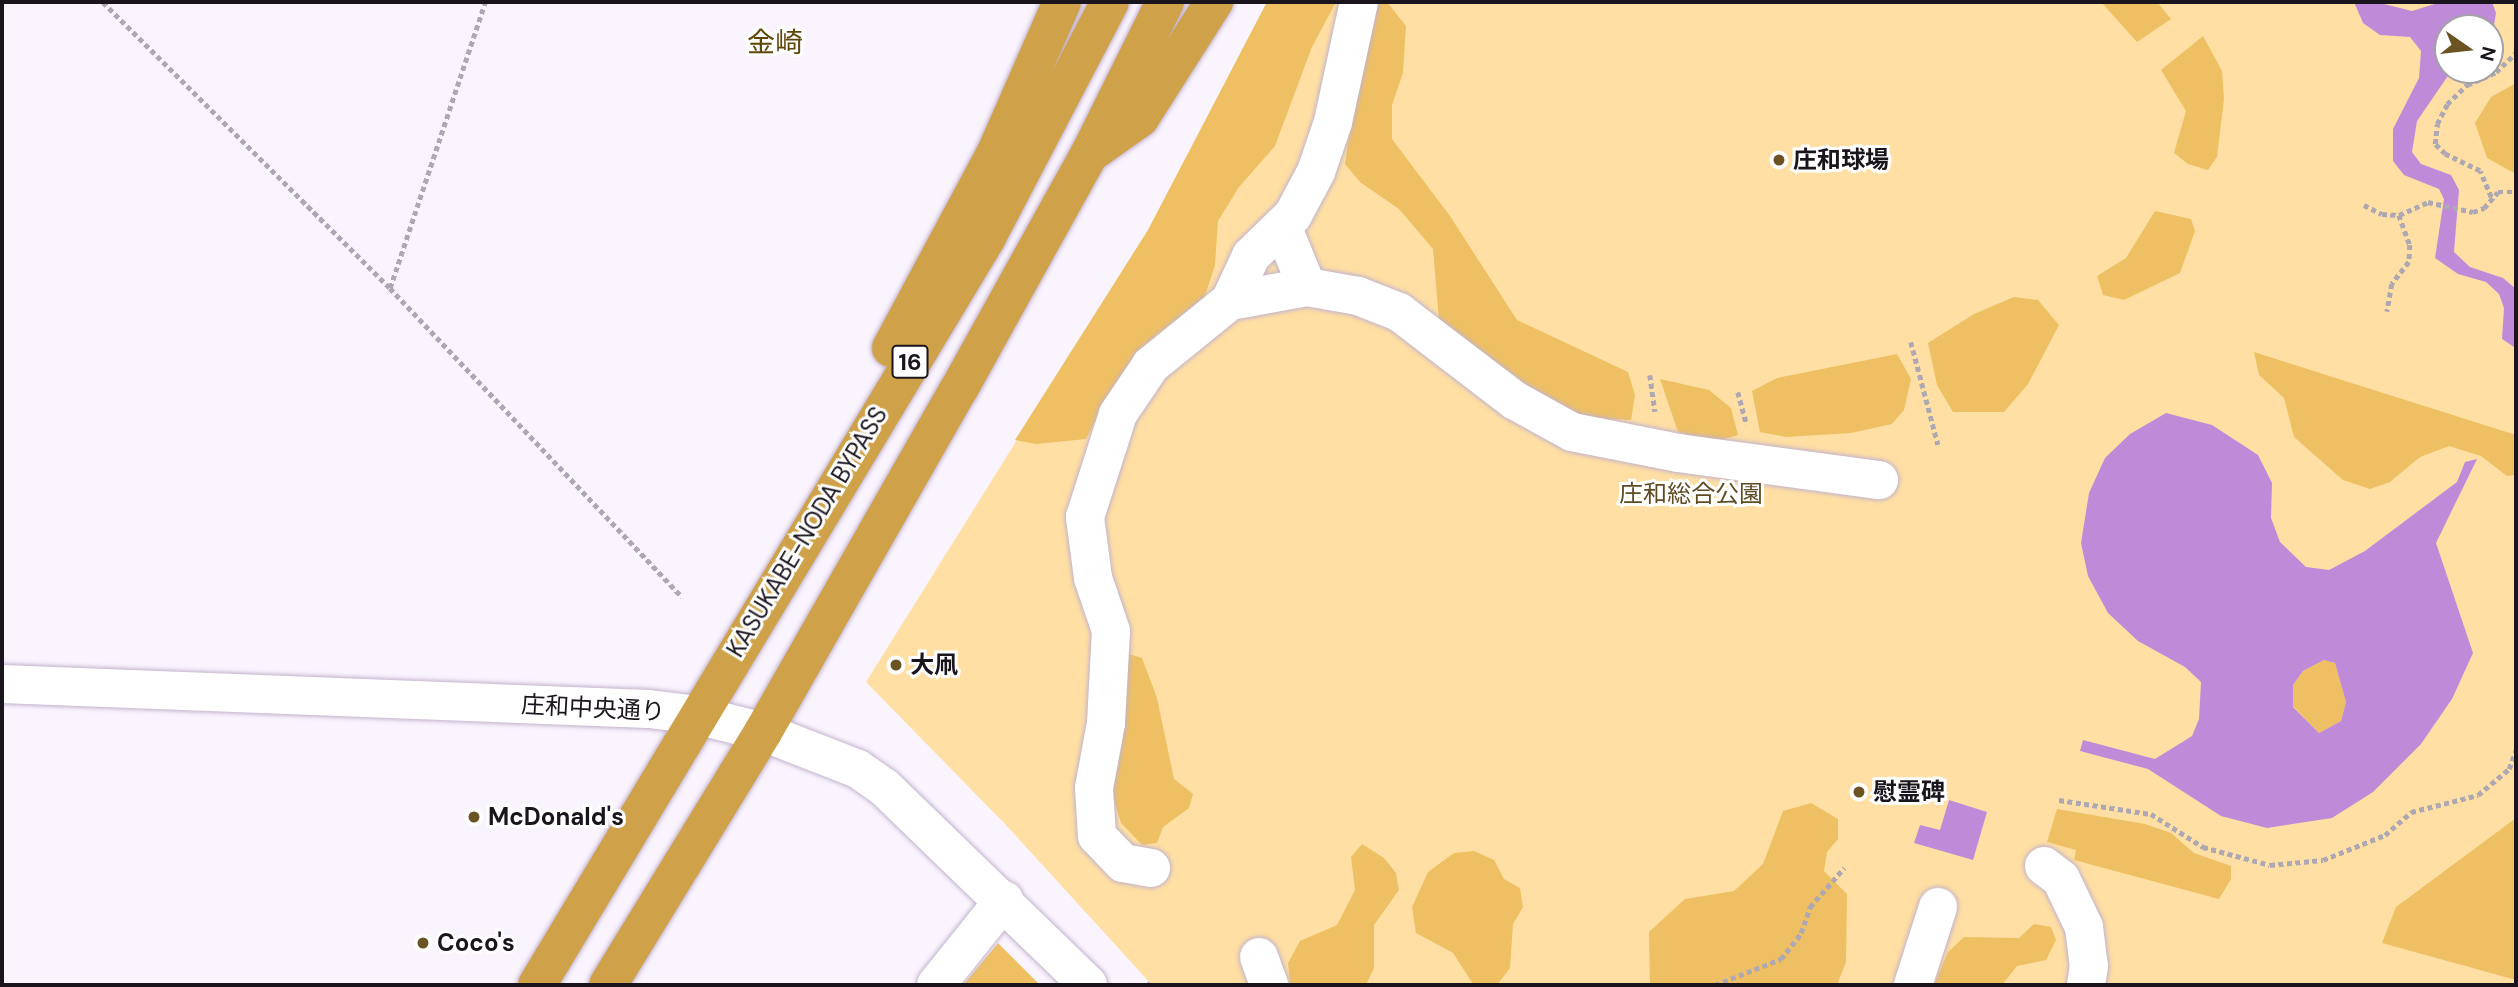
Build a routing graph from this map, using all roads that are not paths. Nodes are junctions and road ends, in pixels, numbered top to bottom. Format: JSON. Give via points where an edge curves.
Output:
{"nodes":[{"id":1,"x":1062,"y":2,"type":"edge"},
{"id":2,"x":1110,"y":2,"type":"edge"},
{"id":3,"x":1165,"y":2,"type":"edge"},
{"id":4,"x":1214,"y":2,"type":"edge"},
{"id":5,"x":1359,"y":2,"type":"edge"},
{"id":6,"x":1090,"y":153,"type":"junction"},
{"id":7,"x":1282,"y":226,"type":"junction"},
{"id":8,"x":1307,"y":287,"type":"junction"},
{"id":9,"x":1230,"y":302,"type":"junction"},
{"id":10,"x":1879,"y":480,"type":"dead end"},
{"id":11,"x":820,"y":510,"type":"junction"},
{"id":12,"x":2,"y":684,"type":"edge"},
{"id":13,"x":697,"y":715,"type":"junction"},
{"id":14,"x":763,"y":732,"type":"junction"},
{"id":15,"x":2044,"y":866,"type":"dead end"},
{"id":16,"x":1151,"y":868,"type":"dead end"},
{"id":17,"x":1004,"y":900,"type":"junction"},
{"id":18,"x":1938,"y":906,"type":"dead end"},
{"id":19,"x":537,"y":985,"type":"edge"},
{"id":20,"x":608,"y":985,"type":"edge"},
{"id":21,"x":936,"y":985,"type":"edge"},
{"id":22,"x":1088,"y":985,"type":"edge"},
{"id":23,"x":1913,"y":985,"type":"edge"},
{"id":24,"x":2086,"y":985,"type":"edge"}],
"edges":[{"from":1,"to":11,"type":"highway","number":"16","via":[[997,150],[842,441]]},
{"from":2,"to":11,"type":"highway","name":"KASUKABE-NODA BYPASS","number":"16","via":[[986,239]]},
{"from":3,"to":6,"type":"highway","number":"16"},
{"from":4,"to":6,"type":"highway","number":"16","via":[[1140,118]]},
{"from":5,"to":7,"type":"street","via":[[1333,121],[1316,172]]},
{"from":6,"to":14,"type":"highway","number":"16"},
{"from":7,"to":8,"type":"street"},
{"from":7,"to":9,"type":"street","via":[[1251,256]]},
{"from":8,"to":9,"type":"street"},
{"from":8,"to":10,"type":"street","via":[[1358,296],[1399,312],[1514,401],[1572,432],[1678,453]]},
{"from":9,"to":16,"type":"street","via":[[1151,365],[1124,404],[1086,517],[1093,578],[1111,631],[1106,723],[1094,788],[1097,836],[1123,863]]},
{"from":11,"to":13,"type":"highway","name":"KASUKABE-NODA BYPASS","number":"16"},
{"from":12,"to":13,"type":"street","name":"庄和中央通り","via":[[592,706]]},
{"from":13,"to":14,"type":"street","name":"庄和中央通り"},
{"from":13,"to":19,"type":"highway","name":"KASUKABE-NODA BYPASS","number":"16"},
{"from":14,"to":17,"type":"street","name":"庄和中央通り","via":[[858,769],[884,787]]},
{"from":14,"to":20,"type":"highway","number":"16"},
{"from":15,"to":24,"type":"street","via":[[2061,879],[2084,927],[2089,966]]},
{"from":17,"to":21,"type":"street"},
{"from":17,"to":22,"type":"street","name":"庄和中央通り"},
{"from":18,"to":23,"type":"street"}]}
